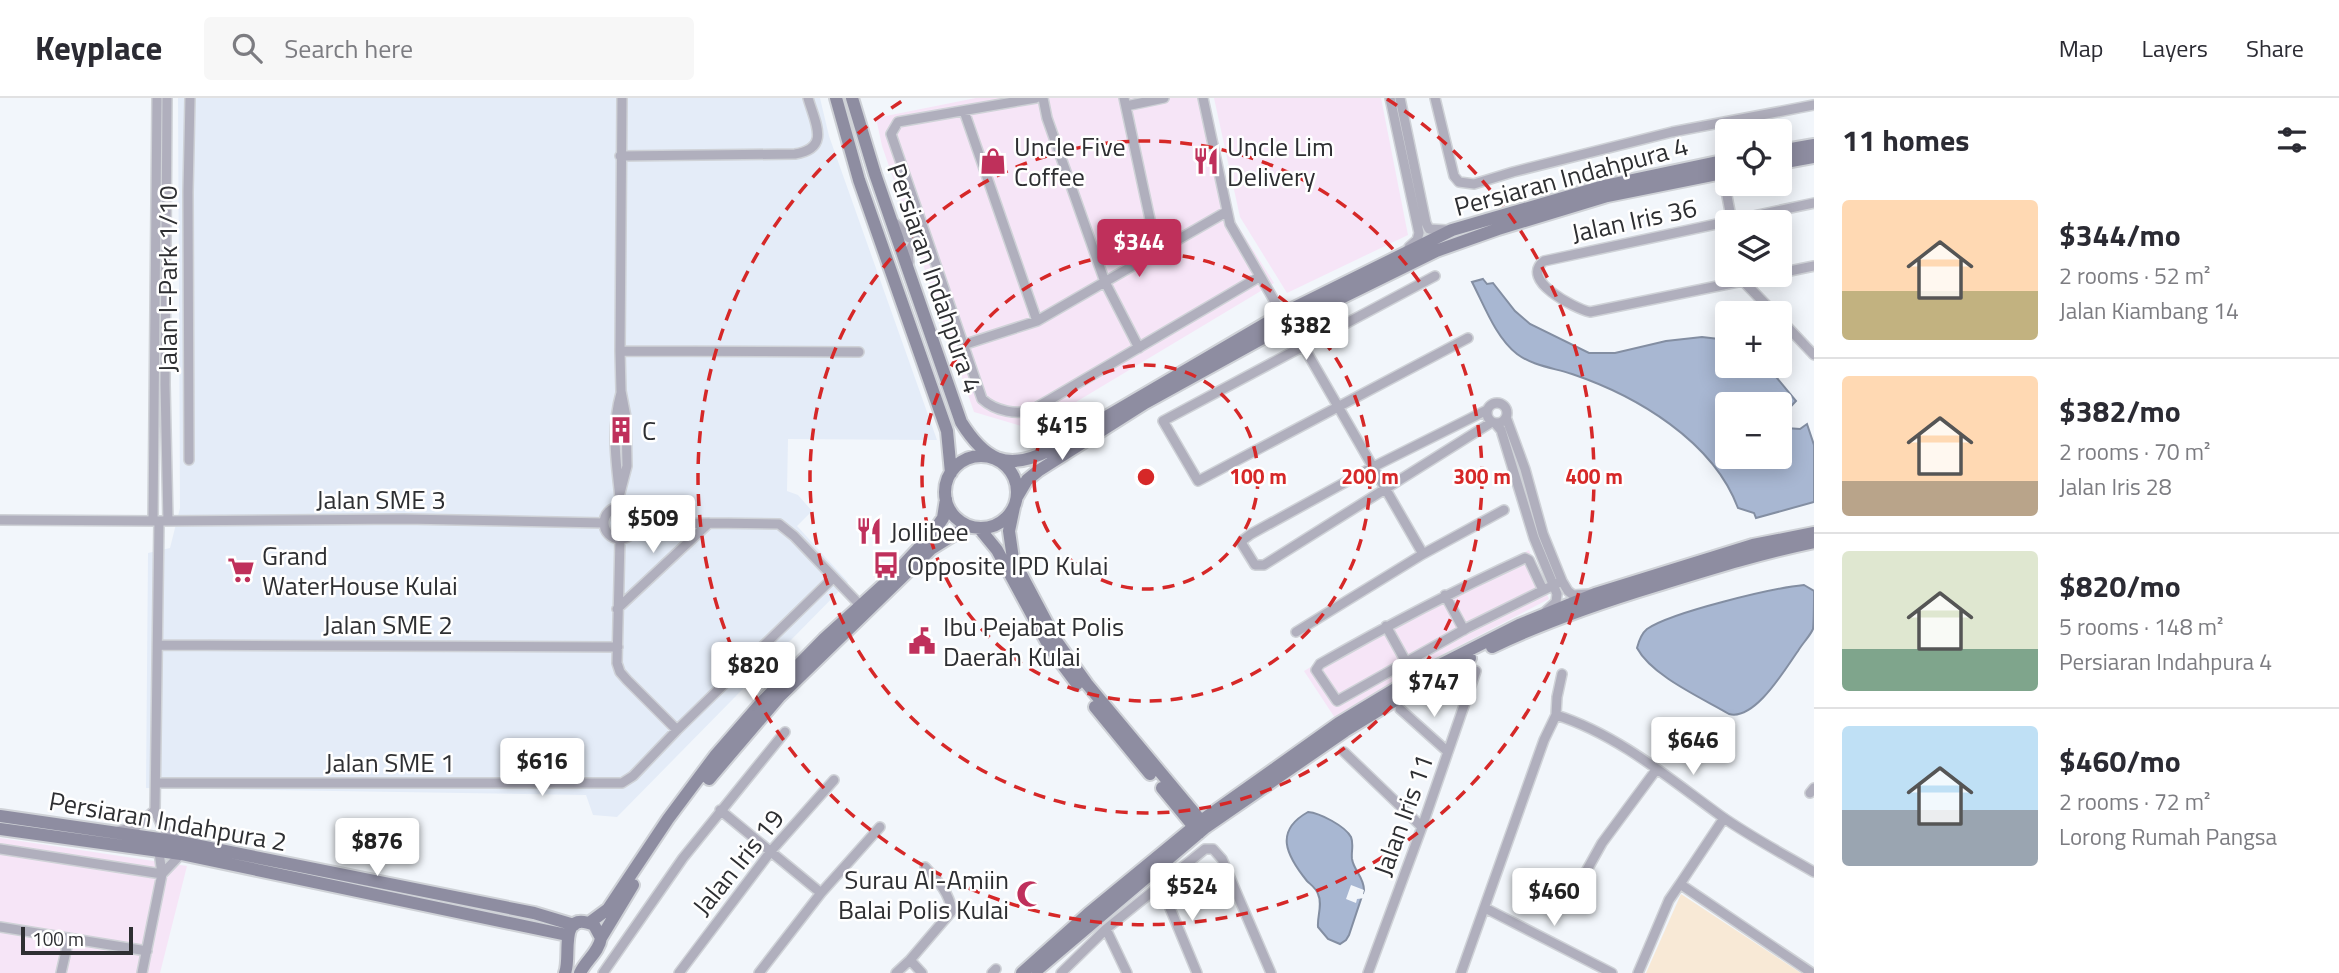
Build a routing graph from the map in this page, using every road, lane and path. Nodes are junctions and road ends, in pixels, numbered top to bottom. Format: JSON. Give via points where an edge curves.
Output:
{"nodes":[{"id":1,"x":157,"y":98,"type":"edge"},
{"id":2,"x":167,"y":98,"type":"edge"},
{"id":3,"x":190,"y":98,"type":"edge"},
{"id":4,"x":622,"y":98,"type":"edge"},
{"id":5,"x":808,"y":98,"type":"edge"},
{"id":6,"x":836,"y":98,"type":"edge"},
{"id":7,"x":852,"y":98,"type":"edge"},
{"id":8,"x":1036,"y":98,"type":"edge"},
{"id":9,"x":1043,"y":98,"type":"edge"},
{"id":10,"x":1164,"y":98,"type":"edge"},
{"id":11,"x":1203,"y":98,"type":"edge"},
{"id":12,"x":1390,"y":98,"type":"edge"},
{"id":13,"x":1400,"y":98,"type":"edge"},
{"id":14,"x":1435,"y":98,"type":"edge"},
{"id":15,"x":1125,"y":102,"type":"edge"},
{"id":16,"x":1814,"y":105,"type":"edge"},
{"id":17,"x":964,"y":111,"type":"junction"},
{"id":18,"x":1814,"y":145,"type":"edge"},
{"id":19,"x":1792,"y":148,"type":"edge"},
{"id":20,"x":620,"y":156,"type":"junction"},
{"id":21,"x":1814,"y":157,"type":"edge"},
{"id":22,"x":1792,"y":161,"type":"edge"},
{"id":23,"x":1715,"y":163,"type":"edge"},
{"id":24,"x":1715,"y":174,"type":"edge"},
{"id":25,"x":1814,"y":203,"type":"edge"},
{"id":26,"x":1782,"y":210,"type":"edge"},
{"id":27,"x":1226,"y":212,"type":"junction"},
{"id":28,"x":888,"y":213,"type":"junction"},
{"id":29,"x":1715,"y":225,"type":"edge"},
{"id":30,"x":1452,"y":230,"type":"junction"},
{"id":31,"x":926,"y":236,"type":"junction"},
{"id":32,"x":1157,"y":252,"type":"junction"},
{"id":33,"x":1396,"y":257,"type":"junction"},
{"id":34,"x":1814,"y":266,"type":"edge"},
{"id":35,"x":1792,"y":271,"type":"edge"},
{"id":36,"x":909,"y":272,"type":"junction"},
{"id":37,"x":1435,"y":276,"type":"dead end"},
{"id":38,"x":1259,"y":277,"type":"junction"},
{"id":39,"x":1105,"y":282,"type":"junction"},
{"id":40,"x":1715,"y":284,"type":"edge"},
{"id":41,"x":1752,"y":287,"type":"edge"},
{"id":42,"x":1764,"y":301,"type":"edge"},
{"id":43,"x":1286,"y":319,"type":"junction"},
{"id":44,"x":1037,"y":321,"type":"junction"},
{"id":45,"x":1792,"y":332,"type":"edge"},
{"id":46,"x":1468,"y":338,"type":"dead end"},
{"id":47,"x":964,"y":345,"type":"junction"},
{"id":48,"x":1303,"y":346,"type":"junction"},
{"id":49,"x":1139,"y":348,"type":"junction"},
{"id":50,"x":620,"y":351,"type":"junction"},
{"id":51,"x":859,"y":352,"type":"dead end"},
{"id":52,"x":1814,"y":355,"type":"edge"},
{"id":53,"x":1338,"y":407,"type":"junction"},
{"id":54,"x":1487,"y":410,"type":"junction"},
{"id":55,"x":1506,"y":417,"type":"junction"},
{"id":56,"x":1494,"y":422,"type":"junction"},
{"id":57,"x":1456,"y":426,"type":"junction"},
{"id":58,"x":1463,"y":440,"type":"junction"},
{"id":59,"x":994,"y":458,"type":"junction"},
{"id":60,"x":189,"y":460,"type":"dead end"},
{"id":61,"x":1373,"y":467,"type":"junction"},
{"id":62,"x":951,"y":473,"type":"junction"},
{"id":63,"x":1386,"y":490,"type":"junction"},
{"id":64,"x":946,"y":499,"type":"junction"},
{"id":65,"x":1016,"y":502,"type":"junction"},
{"id":66,"x":621,"y":507,"type":"junction"},
{"id":67,"x":1504,"y":510,"type":"dead end"},
{"id":68,"x":0,"y":520,"type":"edge"},
{"id":69,"x":160,"y":521,"type":"junction"},
{"id":70,"x":604,"y":523,"type":"junction"},
{"id":71,"x":709,"y":523,"type":"junction"},
{"id":72,"x":636,"y":525,"type":"junction"},
{"id":73,"x":973,"y":527,"type":"junction"},
{"id":74,"x":1814,"y":533,"type":"edge"},
{"id":75,"x":620,"y":539,"type":"junction"},
{"id":76,"x":1814,"y":542,"type":"edge"},
{"id":77,"x":1423,"y":554,"type":"junction"},
{"id":78,"x":833,"y":578,"type":"junction"},
{"id":79,"x":1558,"y":583,"type":"junction"},
{"id":80,"x":1542,"y":590,"type":"junction"},
{"id":81,"x":1446,"y":594,"type":"junction"},
{"id":82,"x":1595,"y":594,"type":"junction"},
{"id":83,"x":860,"y":605,"type":"junction"},
{"id":84,"x":617,"y":610,"type":"junction"},
{"id":85,"x":1542,"y":614,"type":"junction"},
{"id":86,"x":1386,"y":626,"type":"junction"},
{"id":87,"x":1464,"y":630,"type":"junction"},
{"id":88,"x":1296,"y":632,"type":"dead end"},
{"id":89,"x":158,"y":645,"type":"junction"},
{"id":90,"x":618,"y":647,"type":"junction"},
{"id":91,"x":1406,"y":662,"type":"junction"},
{"id":92,"x":1476,"y":671,"type":"dead end"},
{"id":93,"x":1562,"y":674,"type":"dead end"},
{"id":94,"x":1400,"y":709,"type":"dead end"},
{"id":95,"x":1556,"y":715,"type":"junction"},
{"id":96,"x":677,"y":730,"type":"junction"},
{"id":97,"x":785,"y":732,"type":"dead end"},
{"id":98,"x":1344,"y":752,"type":"dead end"},
{"id":99,"x":1448,"y":752,"type":"junction"},
{"id":100,"x":1656,"y":769,"type":"junction"},
{"id":101,"x":834,"y":780,"type":"dead end"},
{"id":102,"x":156,"y":783,"type":"junction"},
{"id":103,"x":155,"y":810,"type":"junction"},
{"id":104,"x":720,"y":810,"type":"junction"},
{"id":105,"x":0,"y":816,"type":"edge"},
{"id":106,"x":1724,"y":818,"type":"junction"},
{"id":107,"x":880,"y":827,"type":"dead end"},
{"id":108,"x":1200,"y":827,"type":"junction"},
{"id":109,"x":1422,"y":827,"type":"junction"},
{"id":110,"x":0,"y":829,"type":"edge"},
{"id":111,"x":114,"y":832,"type":"junction"},
{"id":112,"x":180,"y":848,"type":"junction"},
{"id":113,"x":0,"y":849,"type":"edge"},
{"id":114,"x":771,"y":851,"type":"junction"},
{"id":115,"x":159,"y":852,"type":"junction"},
{"id":116,"x":925,"y":867,"type":"dead end"},
{"id":117,"x":1814,"y":872,"type":"edge"},
{"id":118,"x":162,"y":874,"type":"junction"},
{"id":119,"x":1160,"y":884,"type":"junction"},
{"id":120,"x":1680,"y":884,"type":"junction"},
{"id":121,"x":1578,"y":886,"type":"dead end"},
{"id":122,"x":821,"y":893,"type":"junction"},
{"id":123,"x":1485,"y":908,"type":"junction"},
{"id":124,"x":589,"y":923,"type":"junction"},
{"id":125,"x":0,"y":927,"type":"edge"},
{"id":126,"x":1106,"y":929,"type":"junction"},
{"id":127,"x":570,"y":936,"type":"junction"},
{"id":128,"x":69,"y":938,"type":"junction"},
{"id":129,"x":601,"y":938,"type":"junction"},
{"id":130,"x":147,"y":951,"type":"junction"},
{"id":131,"x":591,"y":955,"type":"junction"},
{"id":132,"x":911,"y":960,"type":"junction"},
{"id":133,"x":61,"y":973,"type":"edge"},
{"id":134,"x":142,"y":973,"type":"edge"},
{"id":135,"x":565,"y":973,"type":"edge"},
{"id":136,"x":580,"y":973,"type":"edge"},
{"id":137,"x":603,"y":973,"type":"edge"},
{"id":138,"x":679,"y":973,"type":"edge"},
{"id":139,"x":760,"y":973,"type":"edge"},
{"id":140,"x":896,"y":973,"type":"edge"},
{"id":141,"x":922,"y":973,"type":"edge"},
{"id":142,"x":1022,"y":973,"type":"edge"},
{"id":143,"x":1034,"y":973,"type":"edge"},
{"id":144,"x":1061,"y":973,"type":"edge"},
{"id":145,"x":1127,"y":973,"type":"edge"},
{"id":146,"x":1197,"y":973,"type":"edge"},
{"id":147,"x":1270,"y":973,"type":"edge"},
{"id":148,"x":1368,"y":973,"type":"edge"},
{"id":149,"x":1461,"y":973,"type":"edge"},
{"id":150,"x":1612,"y":973,"type":"edge"},
{"id":151,"x":1638,"y":973,"type":"edge"},
{"id":152,"x":1812,"y":973,"type":"edge"}],
"edges":[{"from":1,"to":69,"type":"street"},
{"from":2,"to":69,"type":"street"},
{"from":3,"to":60,"type":"street","name":"Jalan I-Park 1/10"},
{"from":4,"to":20,"type":"street"},
{"from":5,"to":20,"type":"street","via":[[818,134],[816,144],[807,152]]},
{"from":6,"to":62,"type":"street","via":[[859,180],[947,431]]},
{"from":7,"to":28,"type":"street","name":"Persiaran Indahpura 4"},
{"from":8,"to":17,"type":"street"},
{"from":9,"to":39,"type":"street"},
{"from":10,"to":15,"type":"street"},
{"from":11,"to":27,"type":"street"},
{"from":12,"to":33,"type":"street","via":[[1419,233]]},
{"from":13,"to":30,"type":"street","via":[[1426,223],[1429,229]]},
{"from":14,"to":16,"type":"street","via":[[1454,176],[1465,184],[1672,131]]},
{"from":15,"to":32,"type":"street"},
{"from":17,"to":31,"type":"street","via":[[898,122],[891,134]]},
{"from":17,"to":44,"type":"street"},
{"from":18,"to":19,"type":"street"},
{"from":20,"to":50,"type":"street"},
{"from":21,"to":22,"type":"street"},
{"from":23,"to":30,"type":"street","name":"Persiaran Indahpura 4","via":[[1604,186]]},
{"from":24,"to":43,"type":"street","name":"Persiaran Indahpura 4","via":[[1607,196],[1463,241]]},
{"from":25,"to":26,"type":"street","name":"Jalan Iris 36"},
{"from":27,"to":32,"type":"street"},
{"from":27,"to":38,"type":"street"},
{"from":28,"to":31,"type":"street","via":[[906,236]]},
{"from":28,"to":36,"type":"street","name":"Persiaran Indahpura 4"},
{"from":29,"to":40,"type":"street","name":"Jalan Iris 36","via":[[1544,261],[1537,272],[1542,285],[1590,312]]},
{"from":30,"to":33,"type":"street","name":"Persiaran Indahpura 4"},
{"from":31,"to":36,"type":"street","via":[[910,248]]},
{"from":31,"to":47,"type":"street"},
{"from":32,"to":39,"type":"street"},
{"from":33,"to":43,"type":"street","name":"Persiaran Indahpura 4"},
{"from":34,"to":35,"type":"street"},
{"from":36,"to":59,"type":"street","name":"Persiaran Indahpura 4","via":[[961,422],[970,437]]},
{"from":37,"to":48,"type":"street"},
{"from":38,"to":43,"type":"street"},
{"from":38,"to":49,"type":"street"},
{"from":39,"to":44,"type":"street"},
{"from":39,"to":49,"type":"street"},
{"from":41,"to":42,"type":"street"},
{"from":43,"to":48,"type":"street"},
{"from":43,"to":59,"type":"street","name":"Persiaran Indahpura 4","via":[[1048,451],[1020,462]]},
{"from":43,"to":65,"type":"street","name":"Persiaran Indahpura 4","via":[[1038,471],[1027,480]]},
{"from":44,"to":47,"type":"street"},
{"from":45,"to":52,"type":"street"},
{"from":46,"to":53,"type":"street"},
{"from":47,"to":49,"type":"street","via":[[982,399],[1017,414]]},
{"from":48,"to":53,"type":"street"},
{"from":48,"to":53,"type":"street","via":[[1163,421],[1198,481]]},
{"from":50,"to":51,"type":"street"},
{"from":50,"to":66,"type":"street","via":[[627,466]]},
{"from":53,"to":61,"type":"street"},
{"from":54,"to":55,"type":"street","via":[[1491,404],[1501,403]]},
{"from":54,"to":56,"type":"street"},
{"from":54,"to":57,"type":"street"},
{"from":55,"to":56,"type":"street"},
{"from":55,"to":79,"type":"street"},
{"from":56,"to":58,"type":"street"},
{"from":56,"to":79,"type":"street","via":[[1501,430],[1534,538]]},
{"from":57,"to":58,"type":"street"},
{"from":57,"to":61,"type":"street"},
{"from":58,"to":63,"type":"street"},
{"from":59,"to":62,"type":"street","via":[[970,458]]},
{"from":59,"to":65,"type":"street","via":[[1013,474]]},
{"from":61,"to":63,"type":"street"},
{"from":61,"to":63,"type":"street","via":[[1246,537],[1244,548],[1255,565],[1264,565]]},
{"from":62,"to":64,"type":"street"},
{"from":63,"to":77,"type":"street"},
{"from":64,"to":73,"type":"street","via":[[958,520]]},
{"from":64,"to":83,"type":"street","via":[[943,518],[932,534]]},
{"from":65,"to":73,"type":"street","via":[[1000,523]]},
{"from":65,"to":108,"type":"street","via":[[1009,531],[1013,559],[1057,642]]},
{"from":66,"to":70,"type":"street","via":[[609,511]]},
{"from":66,"to":72,"type":"street","via":[[632,513]]},
{"from":67,"to":77,"type":"street"},
{"from":68,"to":69,"type":"street","name":"Jalan SME 3"},
{"from":69,"to":70,"type":"street","name":"Jalan SME 3"},
{"from":69,"to":89,"type":"street"},
{"from":70,"to":75,"type":"street","via":[[608,534]]},
{"from":71,"to":72,"type":"street"},
{"from":71,"to":78,"type":"street","via":[[779,524]]},
{"from":71,"to":84,"type":"street"},
{"from":72,"to":75,"type":"street","via":[[628,537]]},
{"from":73,"to":108,"type":"street","via":[[997,550],[1050,648],[1124,743]]},
{"from":73,"to":129,"type":"street","via":[[932,549],[758,720],[676,822]]},
{"from":74,"to":82,"type":"street","via":[[1753,545]]},
{"from":75,"to":84,"type":"street"},
{"from":76,"to":108,"type":"street","via":[[1755,555],[1599,603],[1501,643],[1396,699]]},
{"from":77,"to":88,"type":"street"},
{"from":78,"to":83,"type":"street"},
{"from":78,"to":96,"type":"street","name":"Jalan SME 1"},
{"from":79,"to":80,"type":"street"},
{"from":79,"to":82,"type":"street","via":[[1573,594]]},
{"from":79,"to":85,"type":"street","via":[[1556,602]]},
{"from":80,"to":81,"type":"street","via":[[1526,558]]},
{"from":80,"to":87,"type":"street"},
{"from":81,"to":86,"type":"street"},
{"from":81,"to":87,"type":"street"},
{"from":82,"to":85,"type":"street"},
{"from":83,"to":124,"type":"street","via":[[762,702],[715,756],[608,909]]},
{"from":84,"to":90,"type":"street"},
{"from":85,"to":108,"type":"street","via":[[1362,709]]},
{"from":86,"to":91,"type":"street"},
{"from":86,"to":91,"type":"street","via":[[1316,670],[1337,701]]},
{"from":87,"to":91,"type":"street"},
{"from":89,"to":90,"type":"street","name":"Jalan SME 2"},
{"from":89,"to":102,"type":"street"},
{"from":90,"to":96,"type":"street","via":[[620,672]]},
{"from":92,"to":99,"type":"street","name":"Jalan Iris 11"},
{"from":93,"to":95,"type":"street"},
{"from":94,"to":99,"type":"street"},
{"from":95,"to":100,"type":"street","via":[[1594,730]]},
{"from":95,"to":123,"type":"street"},
{"from":96,"to":102,"type":"street","name":"Jalan SME 1","via":[[633,776],[609,785]]},
{"from":97,"to":104,"type":"street"},
{"from":98,"to":109,"type":"street"},
{"from":99,"to":109,"type":"street","name":"Jalan Iris 11"},
{"from":100,"to":106,"type":"street"},
{"from":100,"to":121,"type":"street","via":[[1602,843]]},
{"from":101,"to":114,"type":"street","name":"Jalan Iris 19"},
{"from":102,"to":103,"type":"street"},
{"from":103,"to":111,"type":"street","via":[[137,826]]},
{"from":103,"to":112,"type":"street"},
{"from":104,"to":114,"type":"street"},
{"from":104,"to":137,"type":"street"},
{"from":105,"to":111,"type":"street","name":"Persiaran Indahpura 2"},
{"from":106,"to":117,"type":"street"},
{"from":106,"to":120,"type":"street"},
{"from":107,"to":122,"type":"street"},
{"from":108,"to":142,"type":"street","via":[[1088,914]]},
{"from":108,"to":143,"type":"street"},
{"from":109,"to":148,"type":"street","name":"Jalan Iris 11"},
{"from":110,"to":115,"type":"street","name":"Persiaran Indahpura 2"},
{"from":111,"to":112,"type":"street","name":"Persiaran Indahpura 2"},
{"from":112,"to":115,"type":"street","name":"Persiaran Indahpura 2"},
{"from":112,"to":118,"type":"street"},
{"from":112,"to":127,"type":"street","name":"Persiaran Indahpura 2"},
{"from":113,"to":118,"type":"street"},
{"from":114,"to":122,"type":"street"},
{"from":114,"to":138,"type":"street","name":"Jalan Iris 19"},
{"from":115,"to":118,"type":"street"},
{"from":116,"to":132,"type":"street","via":[[944,888],[952,911]]},
{"from":118,"to":130,"type":"street"},
{"from":119,"to":126,"type":"street"},
{"from":119,"to":146,"type":"street"},
{"from":119,"to":147,"type":"street","via":[[1205,849],[1213,849],[1222,859]]},
{"from":120,"to":151,"type":"street"},
{"from":120,"to":152,"type":"street"},
{"from":122,"to":139,"type":"street"},
{"from":123,"to":149,"type":"street"},
{"from":123,"to":150,"type":"street"},
{"from":124,"to":127,"type":"street","via":[[584,922]]},
{"from":124,"to":129,"type":"street"},
{"from":125,"to":128,"type":"street"},
{"from":126,"to":144,"type":"street"},
{"from":126,"to":145,"type":"street"},
{"from":127,"to":131,"type":"street","via":[[578,956]]},
{"from":127,"to":135,"type":"street"},
{"from":128,"to":130,"type":"street"},
{"from":128,"to":133,"type":"street"},
{"from":129,"to":131,"type":"street"},
{"from":130,"to":134,"type":"street"},
{"from":131,"to":136,"type":"street"},
{"from":132,"to":140,"type":"street"},
{"from":132,"to":141,"type":"street"}]}
